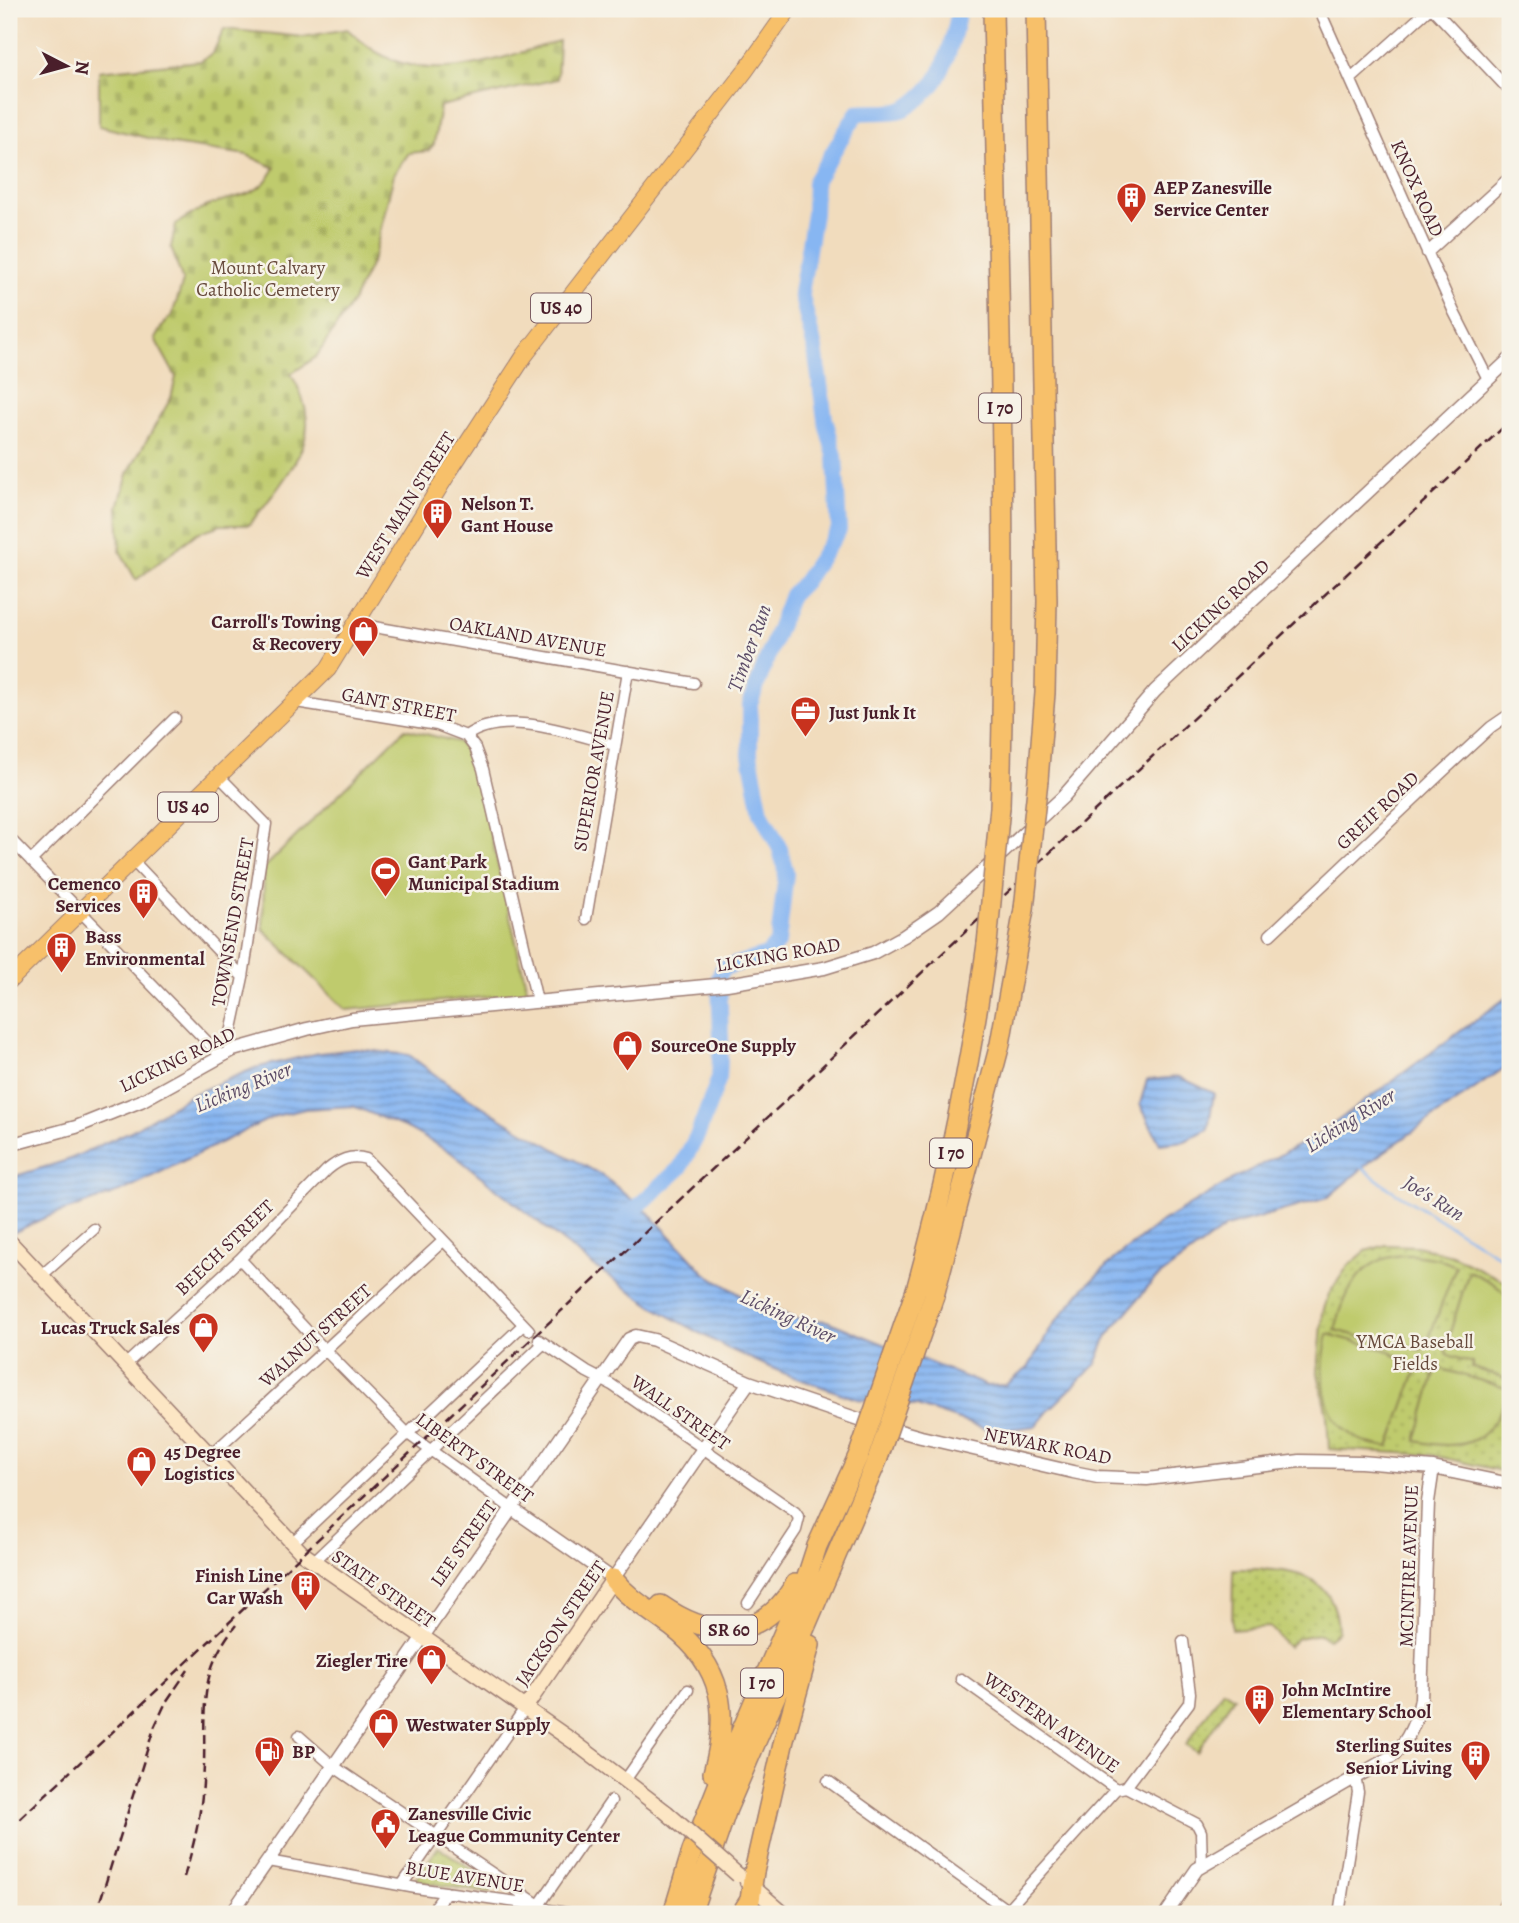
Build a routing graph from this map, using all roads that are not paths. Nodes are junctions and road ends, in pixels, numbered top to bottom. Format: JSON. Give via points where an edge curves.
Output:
{"nodes":[{"id":1,"x":789,"y":9,"type":"edge"},
{"id":2,"x":993,"y":9,"type":"edge"},
{"id":3,"x":1036,"y":9,"type":"edge"},
{"id":4,"x":1319,"y":9,"type":"edge"},
{"id":5,"x":1431,"y":9,"type":"edge"},
{"id":6,"x":1351,"y":79,"type":"junction"},
{"id":7,"x":1510,"y":91,"type":"edge"},
{"id":8,"x":1510,"y":177,"type":"edge"},
{"id":9,"x":1427,"y":253,"type":"junction"},
{"id":10,"x":1510,"y":359,"type":"edge"},
{"id":11,"x":1488,"y":379,"type":"junction"},
{"id":12,"x":357,"y":624,"type":"junction"},
{"id":13,"x":628,"y":671,"type":"junction"},
{"id":14,"x":694,"y":683,"type":"dead end"},
{"id":15,"x":296,"y":702,"type":"junction"},
{"id":16,"x":1510,"y":714,"type":"edge"},
{"id":17,"x":174,"y":718,"type":"dead end"},
{"id":18,"x":466,"y":736,"type":"junction"},
{"id":19,"x":615,"y":745,"type":"junction"},
{"id":20,"x":220,"y":776,"type":"junction"},
{"id":21,"x":12,"y":841,"type":"dead end"},
{"id":22,"x":31,"y":861,"type":"junction"},
{"id":23,"x":133,"y":861,"type":"junction"},
{"id":24,"x":79,"y":912,"type":"junction"},
{"id":25,"x":586,"y":919,"type":"dead end"},
{"id":26,"x":1270,"y":935,"type":"dead end"},
{"id":27,"x":243,"y":977,"type":"junction"},
{"id":28,"x":9,"y":981,"type":"edge"},
{"id":29,"x":537,"y":1001,"type":"junction"},
{"id":30,"x":233,"y":1050,"type":"junction"},
{"id":31,"x":221,"y":1056,"type":"junction"},
{"id":32,"x":15,"y":1143,"type":"edge"},
{"id":33,"x":94,"y":1229,"type":"dead end"},
{"id":34,"x":9,"y":1241,"type":"edge"},
{"id":35,"x":443,"y":1241,"type":"junction"},
{"id":36,"x":240,"y":1259,"type":"junction"},
{"id":37,"x":41,"y":1276,"type":"junction"},
{"id":38,"x":925,"y":1293,"type":"junction"},
{"id":39,"x":636,"y":1336,"type":"joint"},
{"id":40,"x":325,"y":1350,"type":"junction"},
{"id":41,"x":124,"y":1366,"type":"junction"},
{"id":42,"x":600,"y":1379,"type":"junction"},
{"id":43,"x":749,"y":1382,"type":"junction"},
{"id":44,"x":408,"y":1434,"type":"junction"},
{"id":45,"x":702,"y":1449,"type":"junction"},
{"id":46,"x":430,"y":1452,"type":"junction"},
{"id":47,"x":211,"y":1455,"type":"junction"},
{"id":48,"x":869,"y":1456,"type":"junction"},
{"id":49,"x":1433,"y":1468,"type":"junction"},
{"id":50,"x":1510,"y":1484,"type":"edge"},
{"id":51,"x":511,"y":1508,"type":"junction"},
{"id":52,"x":292,"y":1544,"type":"junction"},
{"id":53,"x":817,"y":1546,"type":"junction"},
{"id":54,"x":840,"y":1549,"type":"junction"},
{"id":55,"x":313,"y":1562,"type":"junction"},
{"id":56,"x":614,"y":1579,"type":"junction"},
{"id":57,"x":748,"y":1603,"type":"dead end"},
{"id":58,"x":422,"y":1638,"type":"junction"},
{"id":59,"x":1183,"y":1641,"type":"dead end"},
{"id":60,"x":961,"y":1679,"type":"dead end"},
{"id":61,"x":688,"y":1690,"type":"dead end"},
{"id":62,"x":525,"y":1708,"type":"junction"},
{"id":63,"x":299,"y":1735,"type":"dead end"},
{"id":64,"x":333,"y":1766,"type":"junction"},
{"id":65,"x":1355,"y":1777,"type":"junction"},
{"id":66,"x":626,"y":1779,"type":"junction"},
{"id":67,"x":828,"y":1782,"type":"dead end"},
{"id":68,"x":1121,"y":1788,"type":"junction"},
{"id":69,"x":611,"y":1801,"type":"dead end"},
{"id":70,"x":436,"y":1836,"type":"junction"},
{"id":71,"x":692,"y":1851,"type":"junction"},
{"id":72,"x":268,"y":1861,"type":"junction"},
{"id":73,"x":1202,"y":1866,"type":"junction"},
{"id":74,"x":745,"y":1881,"type":"junction"},
{"id":75,"x":402,"y":1885,"type":"junction"},
{"id":76,"x":446,"y":1892,"type":"junction"},
{"id":77,"x":1510,"y":1898,"type":"edge"},
{"id":78,"x":536,"y":1910,"type":"edge"},
{"id":79,"x":1005,"y":1912,"type":"edge"},
{"id":80,"x":231,"y":1914,"type":"edge"},
{"id":81,"x":430,"y":1914,"type":"edge"},
{"id":82,"x":573,"y":1914,"type":"edge"},
{"id":83,"x":673,"y":1914,"type":"edge"},
{"id":84,"x":691,"y":1914,"type":"edge"},
{"id":85,"x":741,"y":1914,"type":"edge"},
{"id":86,"x":784,"y":1914,"type":"edge"},
{"id":87,"x":1166,"y":1914,"type":"edge"},
{"id":88,"x":1339,"y":1914,"type":"edge"},
{"id":89,"x":1503,"y":1914,"type":"edge"}],
"edges":[{"from":1,"to":12,"type":"main road","name":"WEST MAIN STREET","number":"US 40","via":[[525,355]]},
{"from":2,"to":38,"type":"highway","number":"I 70","bridge":true,"via":[[1002,475],[1000,807],[987,944]]},
{"from":3,"to":38,"type":"highway","number":"I 70","bridge":true,"via":[[1047,601],[1038,780],[1024,909],[1000,1044]]},
{"from":4,"to":6,"type":"street","name":"KNOX ROAD"},
{"from":5,"to":6,"type":"street"},
{"from":5,"to":7,"type":"street"},
{"from":6,"to":9,"type":"street","name":"KNOX ROAD"},
{"from":8,"to":9,"type":"street"},
{"from":9,"to":11,"type":"street","name":"KNOX ROAD"},
{"from":10,"to":11,"type":"street","name":"LICKING ROAD"},
{"from":11,"to":29,"type":"street","name":"LICKING ROAD","via":[[1155,691],[1063,797],[939,912],[904,936],[873,953],[824,968],[727,984]]},
{"from":12,"to":13,"type":"street","name":"OAKLAND AVENUE"},
{"from":12,"to":15,"type":"main road","name":"WEST MAIN STREET","number":"US 40","via":[[328,669]]},
{"from":13,"to":14,"type":"street","name":"OAKLAND AVENUE"},
{"from":13,"to":19,"type":"street","name":"SUPERIOR AVENUE"},
{"from":15,"to":18,"type":"street","name":"GANT STREET","via":[[437,725]]},
{"from":15,"to":20,"type":"main road","name":"WEST MAIN STREET","number":"US 40"},
{"from":16,"to":26,"type":"street","name":"GREIF ROAD"},
{"from":17,"to":22,"type":"street"},
{"from":18,"to":19,"type":"street","name":"GANT STREET","via":[[488,724],[514,723]]},
{"from":18,"to":29,"type":"street","via":[[483,769]]},
{"from":19,"to":25,"type":"street","name":"SUPERIOR AVENUE"},
{"from":20,"to":23,"type":"main road","name":"WEST MAIN STREET","number":"US 40"},
{"from":20,"to":27,"type":"street","name":"TOWNSEND STREET","via":[[266,824]]},
{"from":21,"to":22,"type":"street"},
{"from":22,"to":24,"type":"street"},
{"from":23,"to":24,"type":"main road","name":"WEST MAIN STREET","number":"US 40"},
{"from":23,"to":27,"type":"street"},
{"from":24,"to":28,"type":"main road","name":"WEST MAIN STREET","number":"US 40"},
{"from":24,"to":31,"type":"street"},
{"from":27,"to":30,"type":"street","name":"TOWNSEND STREET","via":[[230,1038]]},
{"from":29,"to":30,"type":"street","name":"LICKING ROAD","via":[[352,1020]]},
{"from":30,"to":31,"type":"street","name":"LICKING ROAD"},
{"from":31,"to":32,"type":"street","name":"LICKING ROAD","via":[[141,1101],[76,1127]]},
{"from":33,"to":37,"type":"street"},
{"from":34,"to":37,"type":"main road","name":"STATE STREET"},
{"from":35,"to":36,"type":"street","name":"BEECH STREET","via":[[366,1159],[350,1157],[327,1170]]},
{"from":35,"to":40,"type":"street","name":"WALNUT STREET"},
{"from":35,"to":44,"type":"street","via":[[526,1328]]},
{"from":36,"to":40,"type":"street","name":"LIBERTY STREET"},
{"from":36,"to":41,"type":"street","name":"BEECH STREET"},
{"from":37,"to":41,"type":"main road","name":"STATE STREET"},
{"from":38,"to":48,"type":"highway","number":"I 70","bridge":true},
{"from":39,"to":42,"type":"street","name":"LEE STREET"},
{"from":39,"to":43,"type":"street","name":"NEWARK ROAD"},
{"from":40,"to":44,"type":"street","name":"LIBERTY STREET"},
{"from":40,"to":47,"type":"street","name":"WALNUT STREET"},
{"from":41,"to":47,"type":"main road","name":"STATE STREET"},
{"from":42,"to":45,"type":"street","name":"WALL STREET"},
{"from":42,"to":46,"type":"street","name":"WALL STREET","via":[[541,1342]]},
{"from":42,"to":51,"type":"street","name":"LEE STREET"},
{"from":43,"to":45,"type":"street","name":"JACKSON STREET"},
{"from":43,"to":49,"type":"street","name":"NEWARK ROAD","via":[[921,1437],[1098,1477],[1175,1477],[1300,1461]]},
{"from":44,"to":46,"type":"street","name":"LIBERTY STREET"},
{"from":44,"to":52,"type":"street"},
{"from":45,"to":56,"type":"street","name":"JACKSON STREET"},
{"from":45,"to":57,"type":"street","name":"WALL STREET","via":[[799,1518],[796,1530]]},
{"from":46,"to":51,"type":"street","name":"LIBERTY STREET"},
{"from":46,"to":55,"type":"street"},
{"from":47,"to":52,"type":"main road","name":"STATE STREET"},
{"from":48,"to":53,"type":"highway","number":"I 70"},
{"from":48,"to":54,"type":"highway","number":"I 70"},
{"from":49,"to":50,"type":"street","name":"NEWARK ROAD"},
{"from":49,"to":65,"type":"street","name":"MCINTIRE AVENUE","via":[[1419,1709],[1405,1744]]},
{"from":51,"to":56,"type":"street","name":"LIBERTY STREET"},
{"from":51,"to":58,"type":"street","name":"LEE STREET"},
{"from":52,"to":55,"type":"main road","name":"STATE STREET"},
{"from":53,"to":56,"type":"highway","number":"SR 60","via":[[788,1596],[771,1615],[740,1629],[689,1622],[631,1584]]},
{"from":53,"to":71,"type":"highway","number":"I 70"},
{"from":54,"to":74,"type":"highway"},
{"from":54,"to":84,"type":"highway","number":"I 70","via":[[727,1809]]},
{"from":55,"to":58,"type":"main road","name":"STATE STREET"},
{"from":56,"to":62,"type":"main road","name":"JACKSON STREET"},
{"from":56,"to":71,"type":"highway","via":[[625,1594],[688,1640],[710,1668],[717,1686],[722,1729],[719,1751]]},
{"from":58,"to":62,"type":"main road","name":"STATE STREET"},
{"from":58,"to":64,"type":"street","name":"LEE STREET"},
{"from":59,"to":68,"type":"street","via":[[1189,1703]]},
{"from":60,"to":68,"type":"street","name":"WESTERN AVENUE"},
{"from":61,"to":66,"type":"street"},
{"from":62,"to":66,"type":"main road","name":"STATE STREET"},
{"from":62,"to":70,"type":"street","name":"JACKSON STREET"},
{"from":63,"to":64,"type":"street"},
{"from":64,"to":70,"type":"street"},
{"from":64,"to":72,"type":"street","name":"LEE STREET"},
{"from":65,"to":73,"type":"street","name":"MCINTIRE AVENUE"},
{"from":65,"to":88,"type":"street","via":[[1358,1792]]},
{"from":66,"to":74,"type":"main road","name":"STATE STREET","bridge":true},
{"from":67,"to":79,"type":"street"},
{"from":68,"to":73,"type":"street","name":"WESTERN AVENUE","via":[[1197,1824]]},
{"from":68,"to":79,"type":"street"},
{"from":69,"to":78,"type":"street"},
{"from":70,"to":75,"type":"street","name":"JACKSON STREET"},
{"from":70,"to":78,"type":"street"},
{"from":71,"to":83,"type":"highway","number":"I 70"},
{"from":72,"to":75,"type":"street","name":"BLUE AVENUE"},
{"from":72,"to":80,"type":"street","name":"LEE STREET"},
{"from":73,"to":87,"type":"street","name":"MCINTIRE AVENUE"},
{"from":74,"to":85,"type":"highway","via":[[750,1900]]},
{"from":74,"to":86,"type":"main road","name":"STATE STREET"},
{"from":75,"to":76,"type":"street","name":"BLUE AVENUE"},
{"from":76,"to":78,"type":"street","name":"BLUE AVENUE"},
{"from":76,"to":81,"type":"street"},
{"from":77,"to":89,"type":"main road"},
{"from":78,"to":82,"type":"street","name":"BLUE AVENUE"}]}
